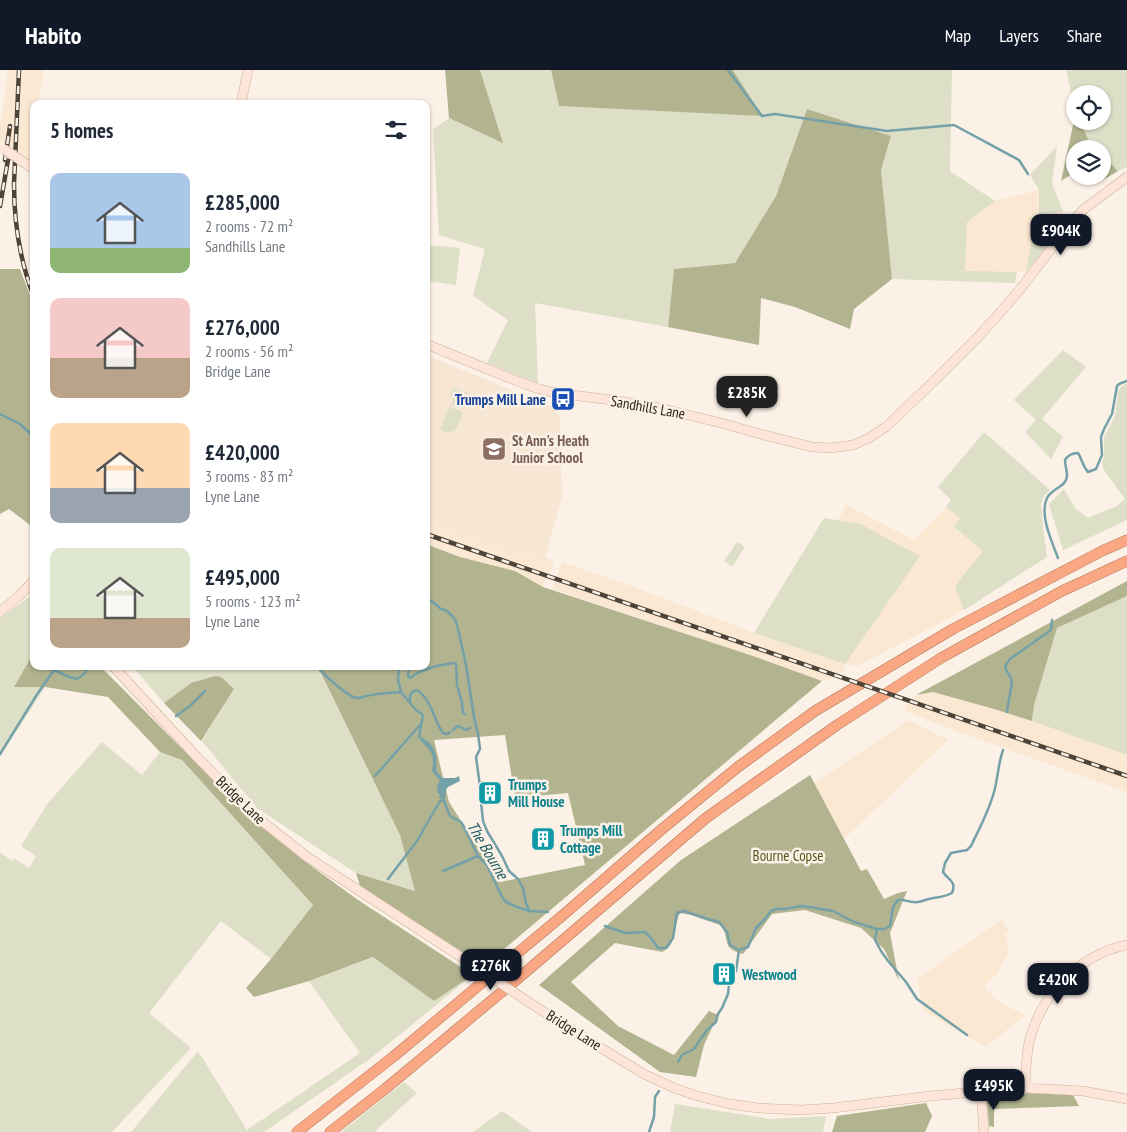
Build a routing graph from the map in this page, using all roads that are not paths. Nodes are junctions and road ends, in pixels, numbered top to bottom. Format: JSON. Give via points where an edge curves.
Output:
{"nodes":[{"id":1,"x":248,"y":70,"type":"edge"},
{"id":2,"x":241,"y":100,"type":"edge"},
{"id":3,"x":2,"y":148,"type":"edge"},
{"id":4,"x":30,"y":166,"type":"edge"},
{"id":5,"x":1127,"y":177,"type":"edge"},
{"id":6,"x":430,"y":346,"type":"edge"},
{"id":7,"x":1127,"y":540,"type":"edge"},
{"id":8,"x":1127,"y":560,"type":"edge"},
{"id":9,"x":1127,"y":569,"type":"edge"},
{"id":10,"x":1082,"y":581,"type":"junction"},
{"id":11,"x":30,"y":585,"type":"edge"},
{"id":12,"x":0,"y":612,"type":"edge"},
{"id":13,"x":117,"y":670,"type":"edge"},
{"id":14,"x":1127,"y":945,"type":"edge"},
{"id":15,"x":1025,"y":1088,"type":"junction"},
{"id":16,"x":981,"y":1091,"type":"junction"},
{"id":17,"x":1127,"y":1099,"type":"edge"},
{"id":18,"x":297,"y":1132,"type":"edge"},
{"id":19,"x":330,"y":1132,"type":"edge"},
{"id":20,"x":984,"y":1132,"type":"edge"}],
"edges":[{"from":1,"to":2,"type":"street"},
{"from":3,"to":4,"type":"street","bridge":true},
{"from":5,"to":6,"type":"street","name":"Sandhills Lane","via":[[1084,209],[978,337],[886,426],[853,444],[812,447],[656,407],[536,388]]},
{"from":7,"to":18,"type":"highway","via":[[953,629],[815,711],[731,773],[408,1044]]},
{"from":8,"to":10,"type":"highway"},
{"from":9,"to":10,"type":"highway"},
{"from":10,"to":19,"type":"highway","via":[[941,658],[837,725],[706,818],[521,976]]},
{"from":11,"to":12,"type":"street"},
{"from":13,"to":16,"type":"street","name":"Bridge Lane","bridge":true,"via":[[253,814],[306,856],[644,1074],[694,1095],[759,1108],[801,1110]]},
{"from":14,"to":15,"type":"street","via":[[1081,965],[1052,992],[1029,1043]]},
{"from":15,"to":16,"type":"street","name":"Bridge Lane"},
{"from":15,"to":17,"type":"street","name":"Bridge Lane","via":[[1083,1091]]},
{"from":16,"to":20,"type":"street"}]}
